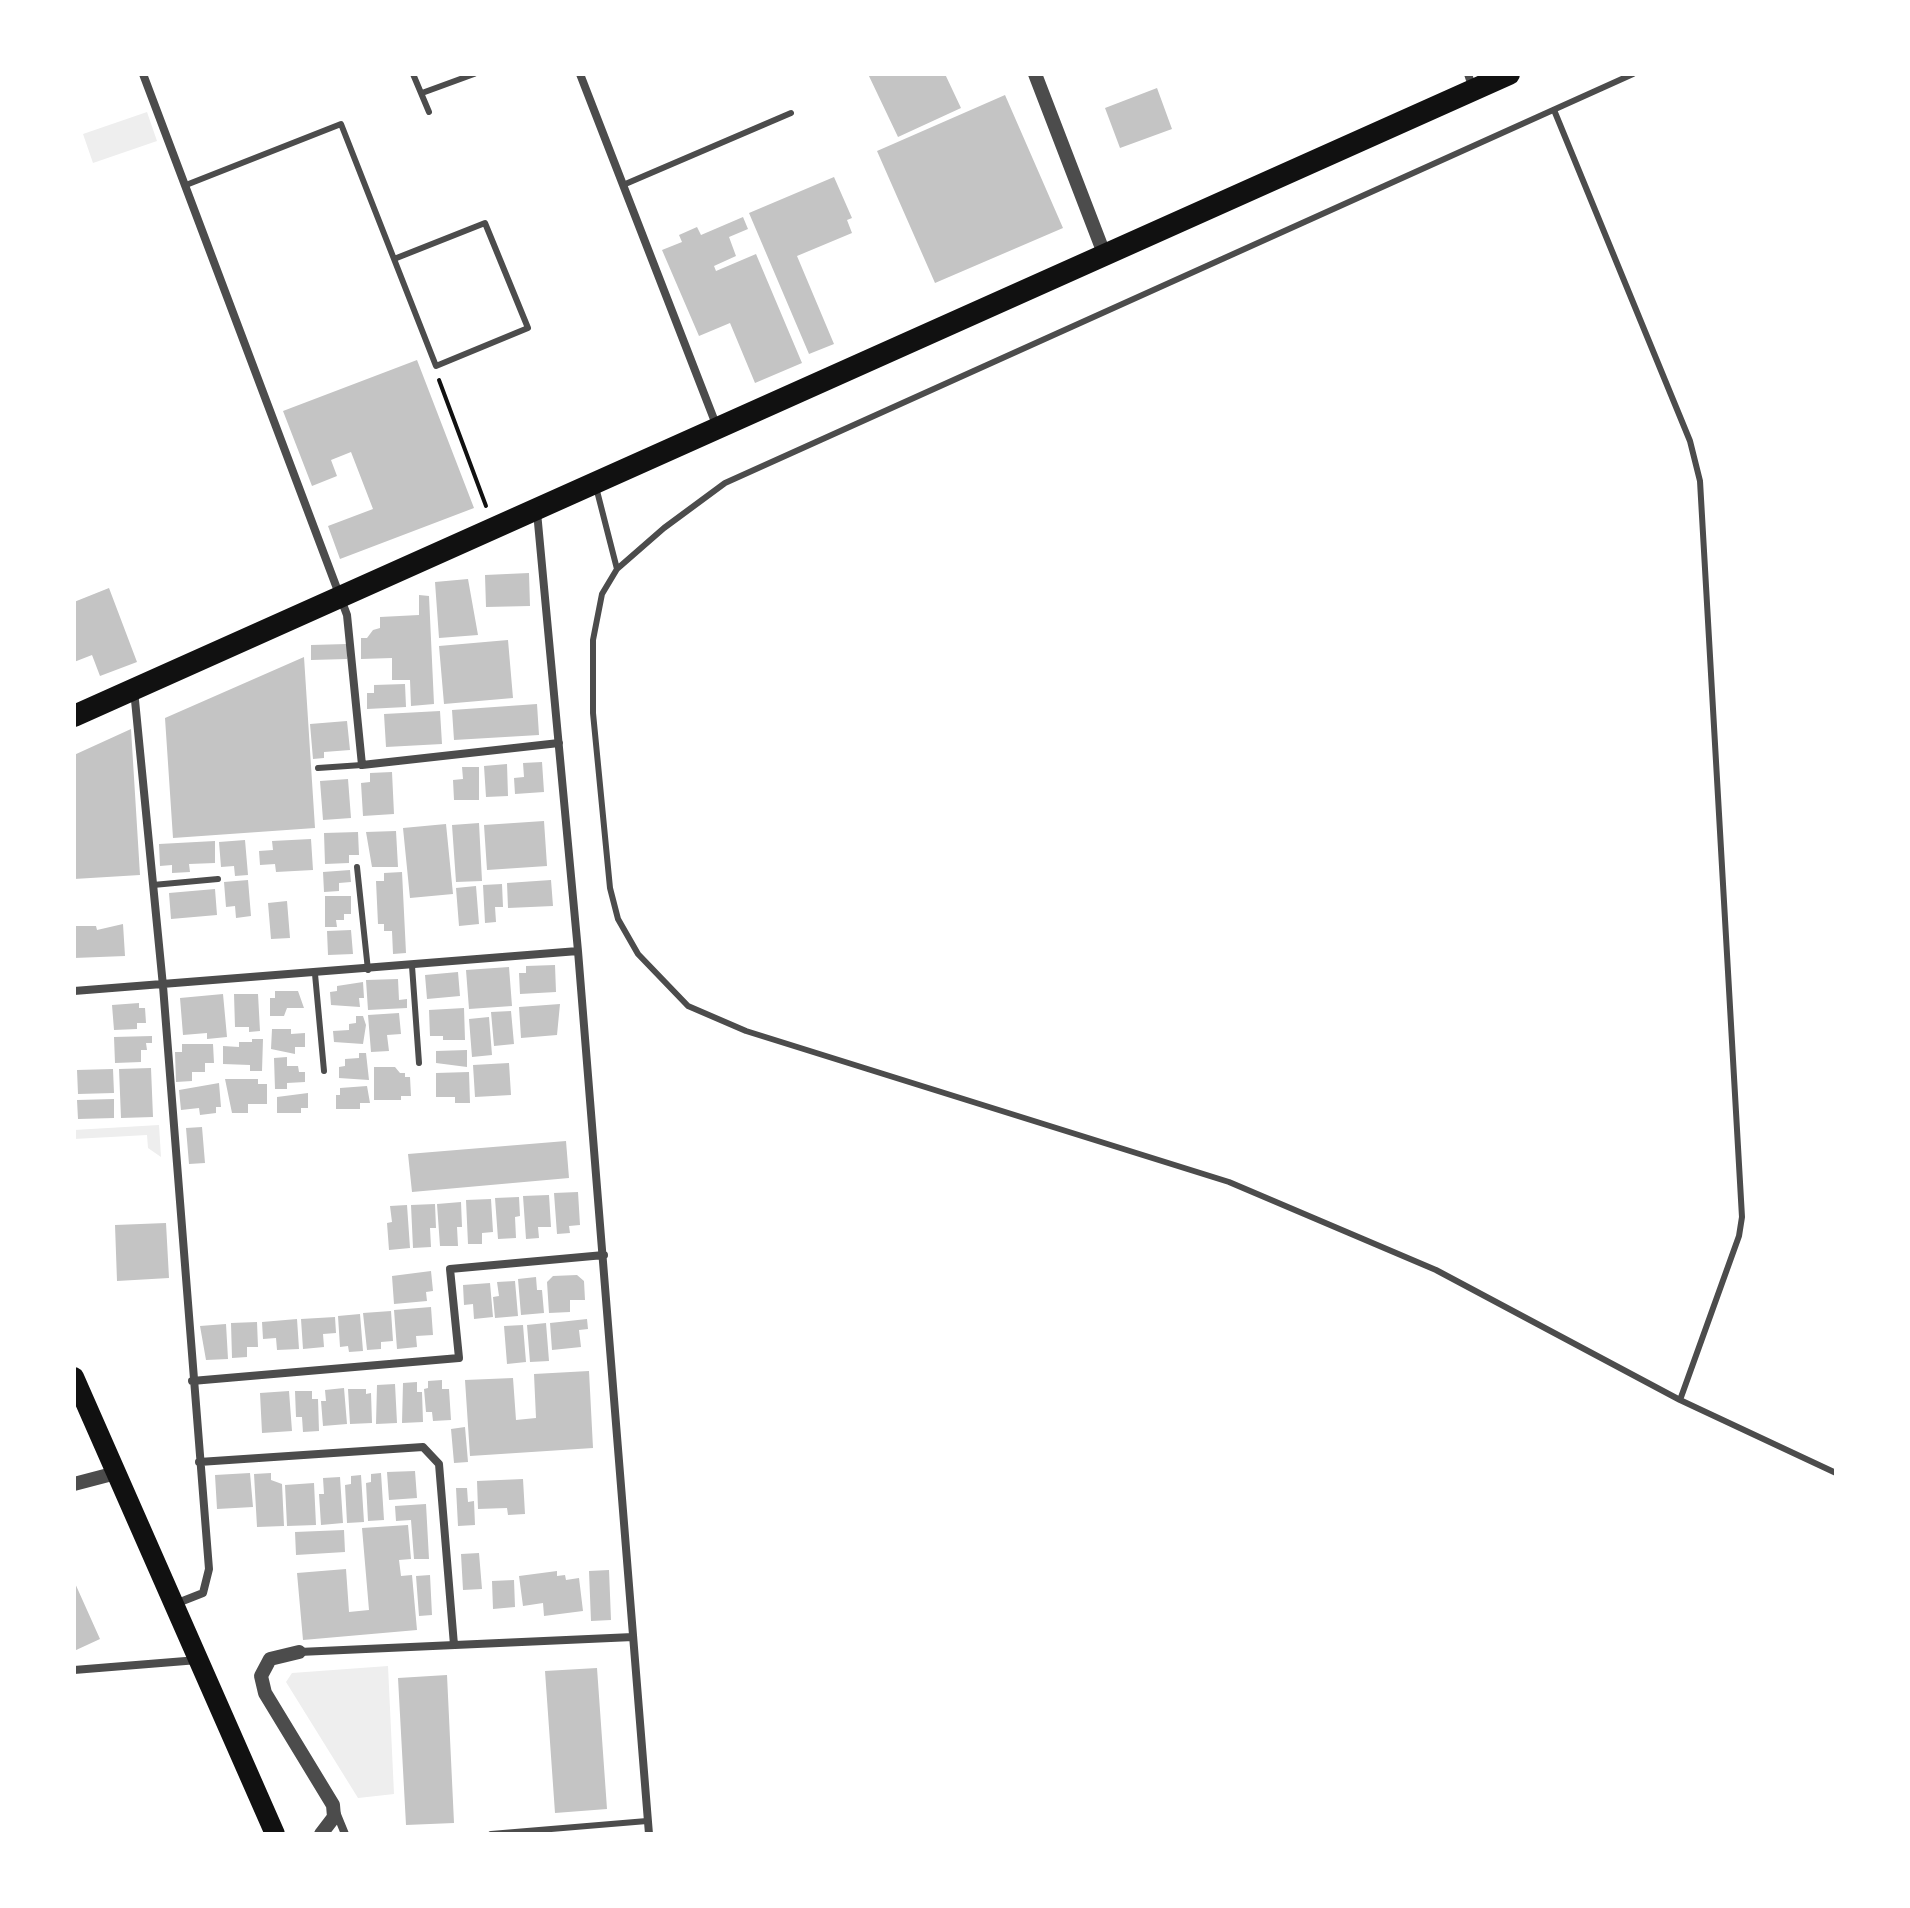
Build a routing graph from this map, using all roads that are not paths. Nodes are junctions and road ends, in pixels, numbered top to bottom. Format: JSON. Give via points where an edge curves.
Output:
{"nodes":[{"id":1,"x":143,"y":74,"type":"edge"},
{"id":2,"x":413,"y":74,"type":"edge"},
{"id":3,"x":474,"y":74,"type":"edge"},
{"id":4,"x":580,"y":74,"type":"edge"},
{"id":5,"x":1035,"y":74,"type":"edge"},
{"id":6,"x":1633,"y":74,"type":"edge"},
{"id":7,"x":1505,"y":75,"type":"edge"},
{"id":8,"x":1471,"y":82,"type":"edge"},
{"id":9,"x":422,"y":93,"type":"junction"},
{"id":10,"x":1554,"y":110,"type":"junction"},
{"id":11,"x":429,"y":112,"type":"dead end"},
{"id":12,"x":791,"y":113,"type":"dead end"},
{"id":13,"x":186,"y":185,"type":"junction"},
{"id":14,"x":623,"y":185,"type":"junction"},
{"id":15,"x":1105,"y":256,"type":"junction"},
{"id":16,"x":394,"y":259,"type":"junction"},
{"id":17,"x":717,"y":427,"type":"junction"},
{"id":18,"x":594,"y":480,"type":"junction"},
{"id":19,"x":536,"y":507,"type":"junction"},
{"id":20,"x":617,"y":569,"type":"junction"},
{"id":21,"x":341,"y":596,"type":"junction"},
{"id":22,"x":134,"y":689,"type":"junction"},
{"id":23,"x":74,"y":716,"type":"edge"},
{"id":24,"x":559,"y":743,"type":"junction"},
{"id":25,"x":362,"y":765,"type":"junction"},
{"id":26,"x":318,"y":768,"type":"dead end"},
{"id":27,"x":357,"y":867,"type":"dead end"},
{"id":28,"x":218,"y":879,"type":"dead end"},
{"id":29,"x":153,"y":885,"type":"junction"},
{"id":30,"x":578,"y":951,"type":"junction"},
{"id":31,"x":412,"y":966,"type":"junction"},
{"id":32,"x":368,"y":970,"type":"junction"},
{"id":33,"x":315,"y":974,"type":"junction"},
{"id":34,"x":163,"y":986,"type":"junction"},
{"id":35,"x":74,"y":991,"type":"edge"},
{"id":36,"x":419,"y":1063,"type":"dead end"},
{"id":37,"x":324,"y":1071,"type":"dead end"},
{"id":38,"x":604,"y":1255,"type":"junction"},
{"id":39,"x":74,"y":1377,"type":"edge"},
{"id":40,"x":192,"y":1381,"type":"junction"},
{"id":41,"x":1680,"y":1400,"type":"junction"},
{"id":42,"x":199,"y":1462,"type":"junction"},
{"id":43,"x":116,"y":1473,"type":"junction"},
{"id":44,"x":1836,"y":1473,"type":"edge"},
{"id":45,"x":74,"y":1484,"type":"edge"},
{"id":46,"x":174,"y":1604,"type":"junction"},
{"id":47,"x":633,"y":1637,"type":"junction"},
{"id":48,"x":454,"y":1645,"type":"junction"},
{"id":49,"x":299,"y":1652,"type":"joint"},
{"id":50,"x":199,"y":1660,"type":"junction"},
{"id":51,"x":74,"y":1670,"type":"edge"},
{"id":52,"x":333,"y":1805,"type":"junction"},
{"id":53,"x":647,"y":1821,"type":"junction"},
{"id":54,"x":275,"y":1834,"type":"edge"},
{"id":55,"x":321,"y":1834,"type":"edge"},
{"id":56,"x":345,"y":1834,"type":"edge"},
{"id":57,"x":491,"y":1834,"type":"edge"},
{"id":58,"x":649,"y":1834,"type":"edge"}],
"edges":[{"from":1,"to":13,"type":"street"},
{"from":2,"to":9,"type":"lane"},
{"from":3,"to":9,"type":"lane"},
{"from":4,"to":14,"type":"street"},
{"from":5,"to":15,"type":"street"},
{"from":6,"to":10,"type":"lane"},
{"from":7,"to":8,"type":"highway"},
{"from":8,"to":15,"type":"highway"},
{"from":9,"to":11,"type":"lane"},
{"from":10,"to":20,"type":"lane","via":[[725,483]]},
{"from":10,"to":41,"type":"lane","via":[[1690,441],[1700,481],[1742,1217]]},
{"from":12,"to":14,"type":"lane"},
{"from":13,"to":16,"type":"lane","via":[[341,124]]},
{"from":13,"to":21,"type":"street"},
{"from":14,"to":17,"type":"street"},
{"from":15,"to":17,"type":"highway"},
{"from":16,"to":16,"type":"lane","via":[[436,366],[528,328],[485,223]]},
{"from":17,"to":18,"type":"highway"},
{"from":18,"to":19,"type":"highway"},
{"from":18,"to":20,"type":"lane"},
{"from":19,"to":21,"type":"highway"},
{"from":19,"to":24,"type":"street"},
{"from":20,"to":41,"type":"lane","via":[[602,594],[593,640],[593,713],[610,888],[618,919],[638,954],[688,1006],[746,1031],[1229,1182],[1436,1270]]},
{"from":21,"to":22,"type":"highway"},
{"from":21,"to":25,"type":"street"},
{"from":22,"to":23,"type":"highway"},
{"from":22,"to":29,"type":"street"},
{"from":24,"to":25,"type":"street"},
{"from":24,"to":30,"type":"street"},
{"from":25,"to":26,"type":"lane"},
{"from":27,"to":32,"type":"lane"},
{"from":28,"to":29,"type":"lane"},
{"from":29,"to":34,"type":"street"},
{"from":30,"to":31,"type":"street"},
{"from":30,"to":38,"type":"street"},
{"from":31,"to":32,"type":"street"},
{"from":31,"to":36,"type":"lane"},
{"from":32,"to":33,"type":"street"},
{"from":33,"to":34,"type":"street"},
{"from":33,"to":37,"type":"lane"},
{"from":34,"to":35,"type":"street"},
{"from":34,"to":40,"type":"street"},
{"from":38,"to":40,"type":"street","via":[[450,1269],[459,1358]]},
{"from":38,"to":47,"type":"street"},
{"from":39,"to":43,"type":"main road"},
{"from":40,"to":42,"type":"street"},
{"from":41,"to":44,"type":"lane"},
{"from":42,"to":46,"type":"street","via":[[207,1585],[198,1598]]},
{"from":42,"to":48,"type":"street","via":[[423,1447],[439,1464]]},
{"from":43,"to":45,"type":"street"},
{"from":43,"to":46,"type":"main road"},
{"from":46,"to":50,"type":"main road"},
{"from":47,"to":48,"type":"street"},
{"from":47,"to":53,"type":"street"},
{"from":48,"to":49,"type":"street"},
{"from":49,"to":52,"type":"street","via":[[270,1659],[261,1676],[265,1693]]},
{"from":50,"to":51,"type":"street"},
{"from":50,"to":54,"type":"main road"},
{"from":52,"to":55,"type":"street","via":[[334,1817]]},
{"from":52,"to":56,"type":"street"},
{"from":53,"to":57,"type":"lane"},
{"from":53,"to":58,"type":"street"}]}
